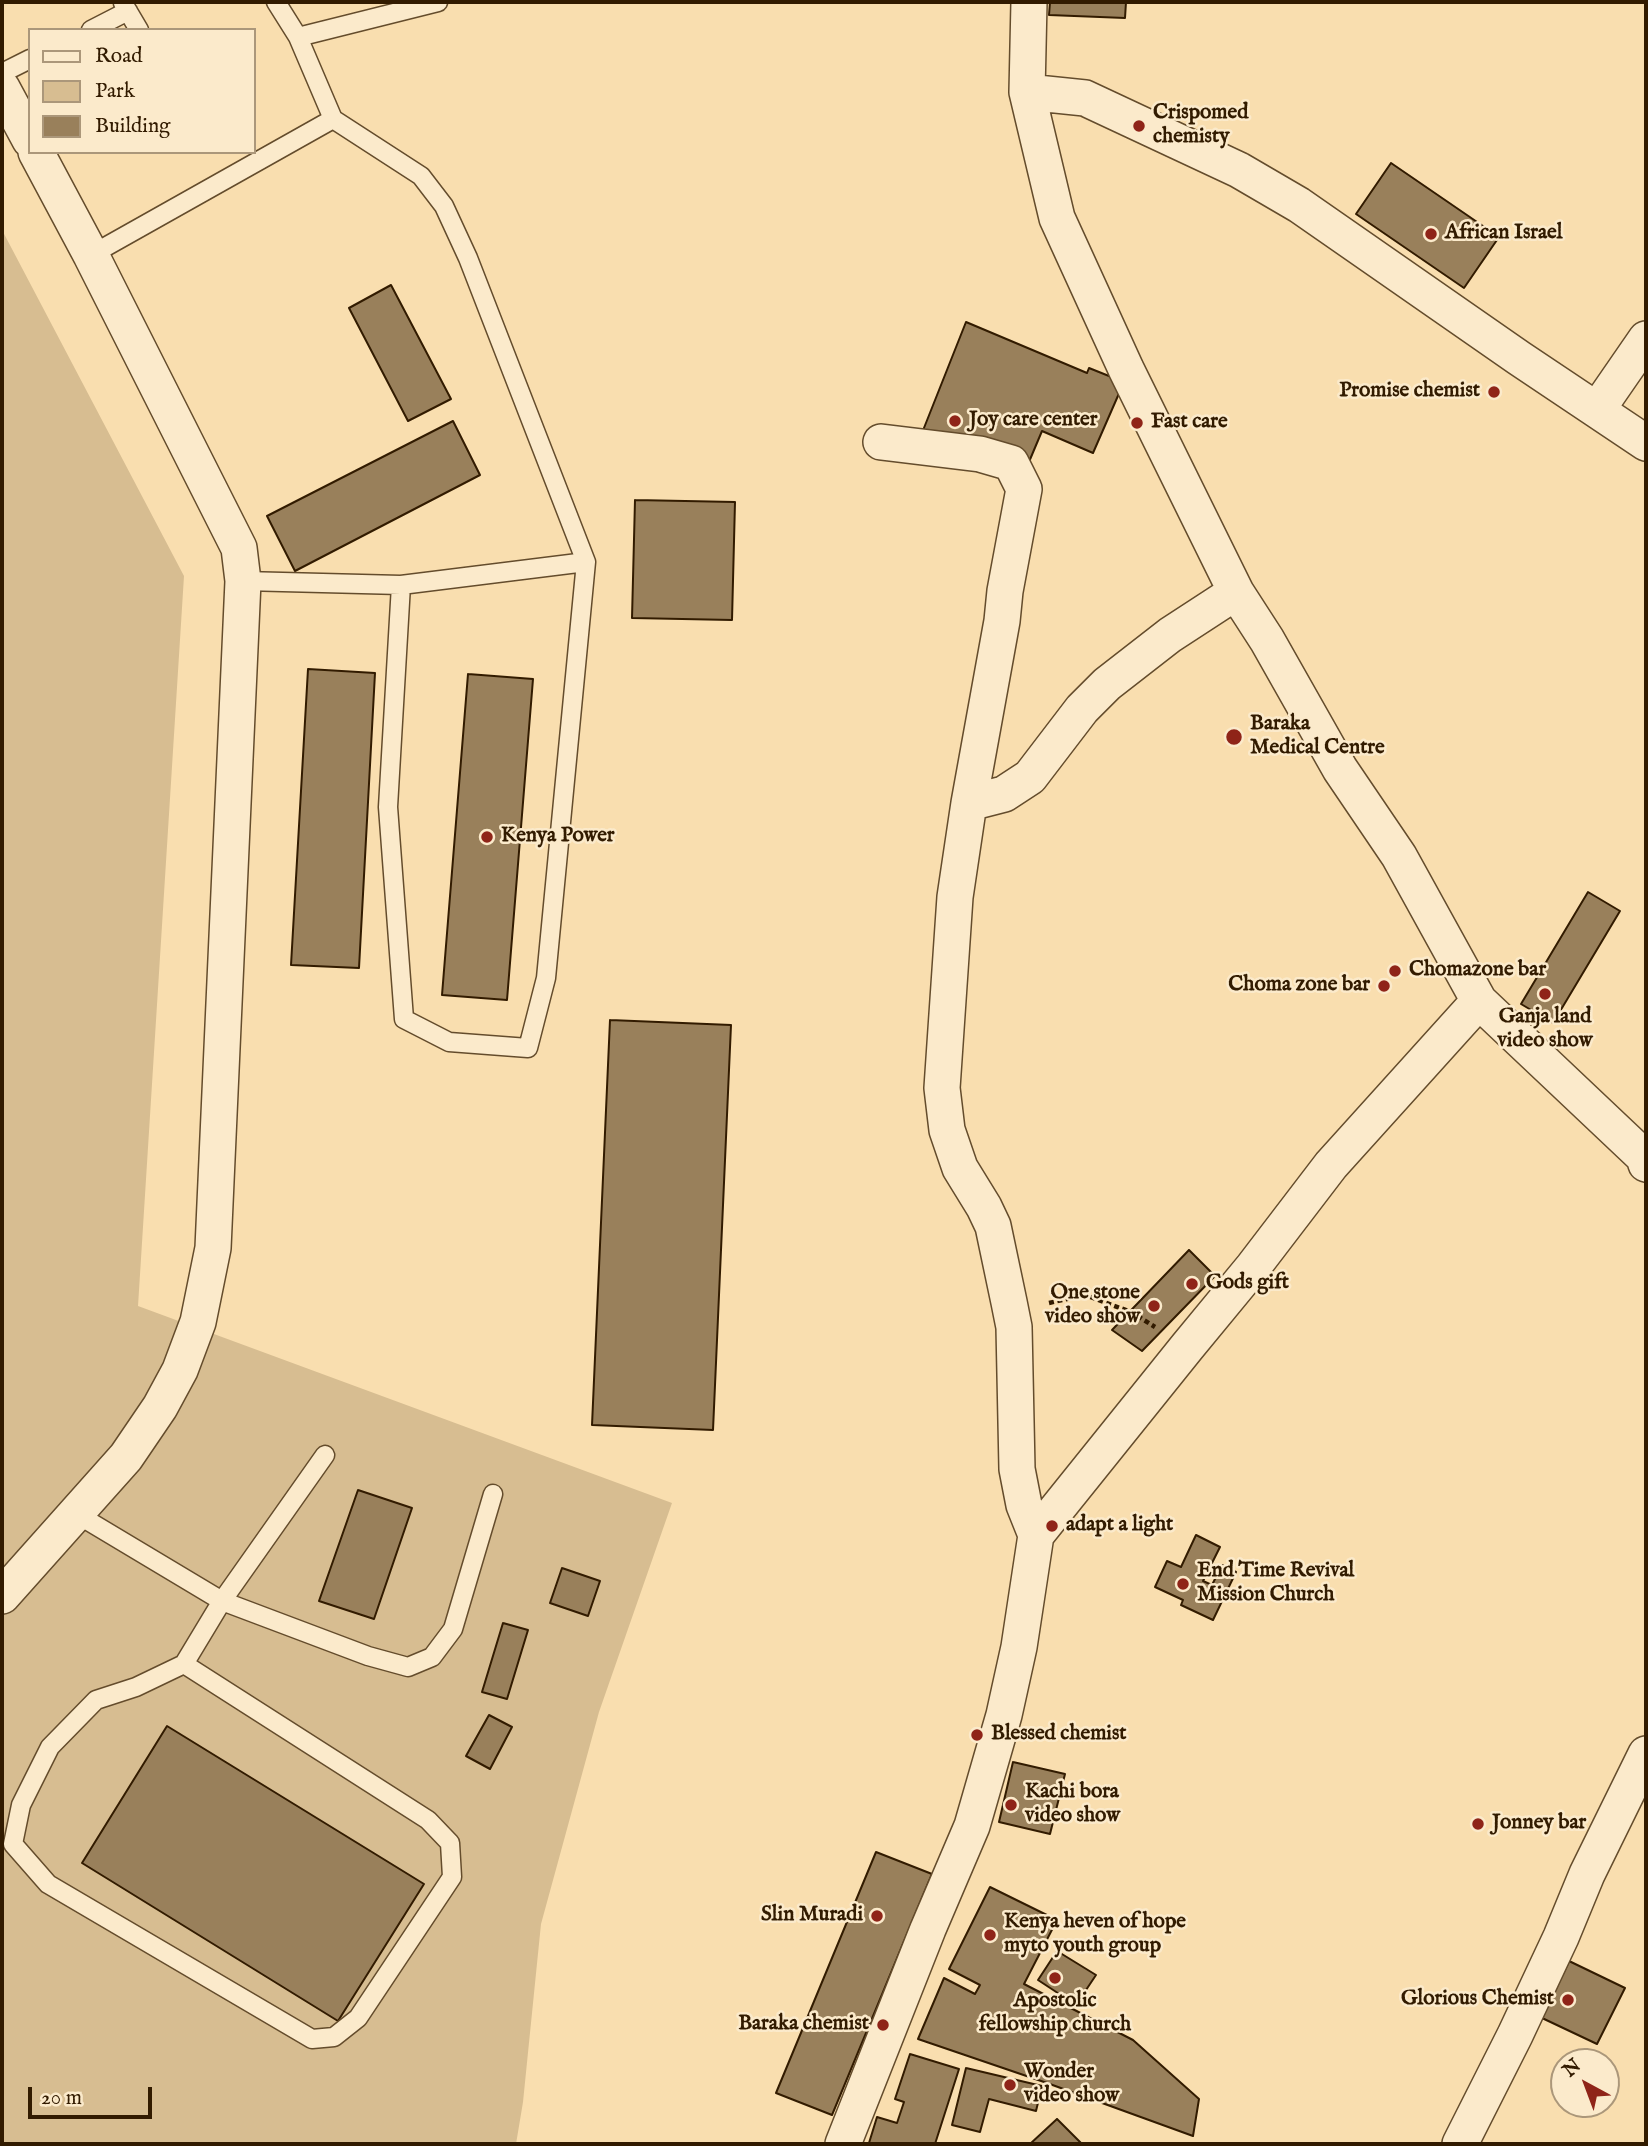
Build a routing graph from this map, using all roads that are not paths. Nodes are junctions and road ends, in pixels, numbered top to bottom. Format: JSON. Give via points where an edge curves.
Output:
{"nodes":[{"id":1,"x":276,"y":2,"type":"edge"},
{"id":2,"x":438,"y":2,"type":"edge"},
{"id":3,"x":1029,"y":2,"type":"edge"},
{"id":4,"x":126,"y":7,"type":"edge"},
{"id":5,"x":93,"y":28,"type":"edge"},
{"id":6,"x":138,"y":28,"type":"edge"},
{"id":7,"x":298,"y":37,"type":"junction"},
{"id":8,"x":28,"y":60,"type":"edge"},
{"id":9,"x":2,"y":73,"type":"edge"},
{"id":10,"x":2,"y":88,"type":"edge"},
{"id":11,"x":1027,"y":92,"type":"junction"},
{"id":12,"x":333,"y":119,"type":"junction"},
{"id":13,"x":28,"y":136,"type":"edge"},
{"id":14,"x":37,"y":154,"type":"edge"},
{"id":15,"x":91,"y":255,"type":"junction"},
{"id":16,"x":1646,"y":339,"type":"edge"},
{"id":17,"x":1597,"y":410,"type":"junction"},
{"id":18,"x":881,"y":442,"type":"dead end"},
{"id":19,"x":1646,"y":443,"type":"edge"},
{"id":20,"x":586,"y":562,"type":"junction"},
{"id":21,"x":243,"y":581,"type":"junction"},
{"id":22,"x":401,"y":585,"type":"junction"},
{"id":23,"x":1236,"y":592,"type":"junction"},
{"id":24,"x":968,"y":803,"type":"junction"},
{"id":25,"x":1479,"y":1001,"type":"junction"},
{"id":26,"x":1646,"y":1158,"type":"edge"},
{"id":27,"x":325,"y":1455,"type":"dead end"},
{"id":28,"x":493,"y":1494,"type":"dead end"},
{"id":29,"x":75,"y":1513,"type":"junction"},
{"id":30,"x":1036,"y":1535,"type":"junction"},
{"id":31,"x":2,"y":1596,"type":"edge"},
{"id":32,"x":222,"y":1601,"type":"junction"},
{"id":33,"x":184,"y":1664,"type":"junction"},
{"id":34,"x":1646,"y":1754,"type":"edge"},
{"id":35,"x":843,"y":2144,"type":"edge"},
{"id":36,"x":1460,"y":2144,"type":"edge"}],
"edges":[{"from":1,"to":7,"type":"lane"},
{"from":2,"to":7,"type":"lane"},
{"from":3,"to":11,"type":"street"},
{"from":4,"to":5,"type":"lane"},
{"from":4,"to":6,"type":"lane"},
{"from":7,"to":12,"type":"lane"},
{"from":8,"to":9,"type":"lane"},
{"from":10,"to":13,"type":"street"},
{"from":11,"to":17,"type":"street","via":[[1085,98],[1239,170],[1299,205]]},
{"from":11,"to":23,"type":"street","via":[[1057,218]]},
{"from":12,"to":15,"type":"lane"},
{"from":12,"to":20,"type":"lane","via":[[421,176],[444,206]]},
{"from":14,"to":15,"type":"street"},
{"from":15,"to":21,"type":"street","via":[[239,548]]},
{"from":16,"to":17,"type":"street"},
{"from":17,"to":19,"type":"street"},
{"from":18,"to":24,"type":"street","via":[[980,454],[1011,463],[1024,489]]},
{"from":20,"to":22,"type":"lane"},
{"from":20,"to":22,"type":"lane","via":[[546,978],[528,1048],[449,1042],[404,1019],[388,807]]},
{"from":21,"to":22,"type":"lane"},
{"from":21,"to":29,"type":"street","via":[[213,1248],[198,1322],[180,1370],[126,1457]]},
{"from":23,"to":24,"type":"street","via":[[1107,684],[1030,777],[1004,794]]},
{"from":23,"to":25,"type":"street","via":[[1340,769],[1399,856]]},
{"from":24,"to":30,"type":"street","via":[[951,935],[944,1118],[960,1168],[993,1226],[1014,1327],[1017,1469]]},
{"from":25,"to":26,"type":"street"},
{"from":25,"to":30,"type":"street","via":[[1331,1165]]},
{"from":27,"to":32,"type":"lane"},
{"from":28,"to":32,"type":"lane","via":[[453,1629],[432,1657],[408,1667]]},
{"from":29,"to":31,"type":"street"},
{"from":29,"to":32,"type":"lane"},
{"from":30,"to":35,"type":"street","via":[[1019,1647],[972,1826]]},
{"from":32,"to":33,"type":"lane"},
{"from":33,"to":33,"type":"lane","via":[[96,1700],[50,1747],[21,1805],[13,1844],[48,1884],[312,2039],[334,2037],[358,2018],[452,1877],[450,1843],[428,1820]]},
{"from":34,"to":36,"type":"street"}]}
